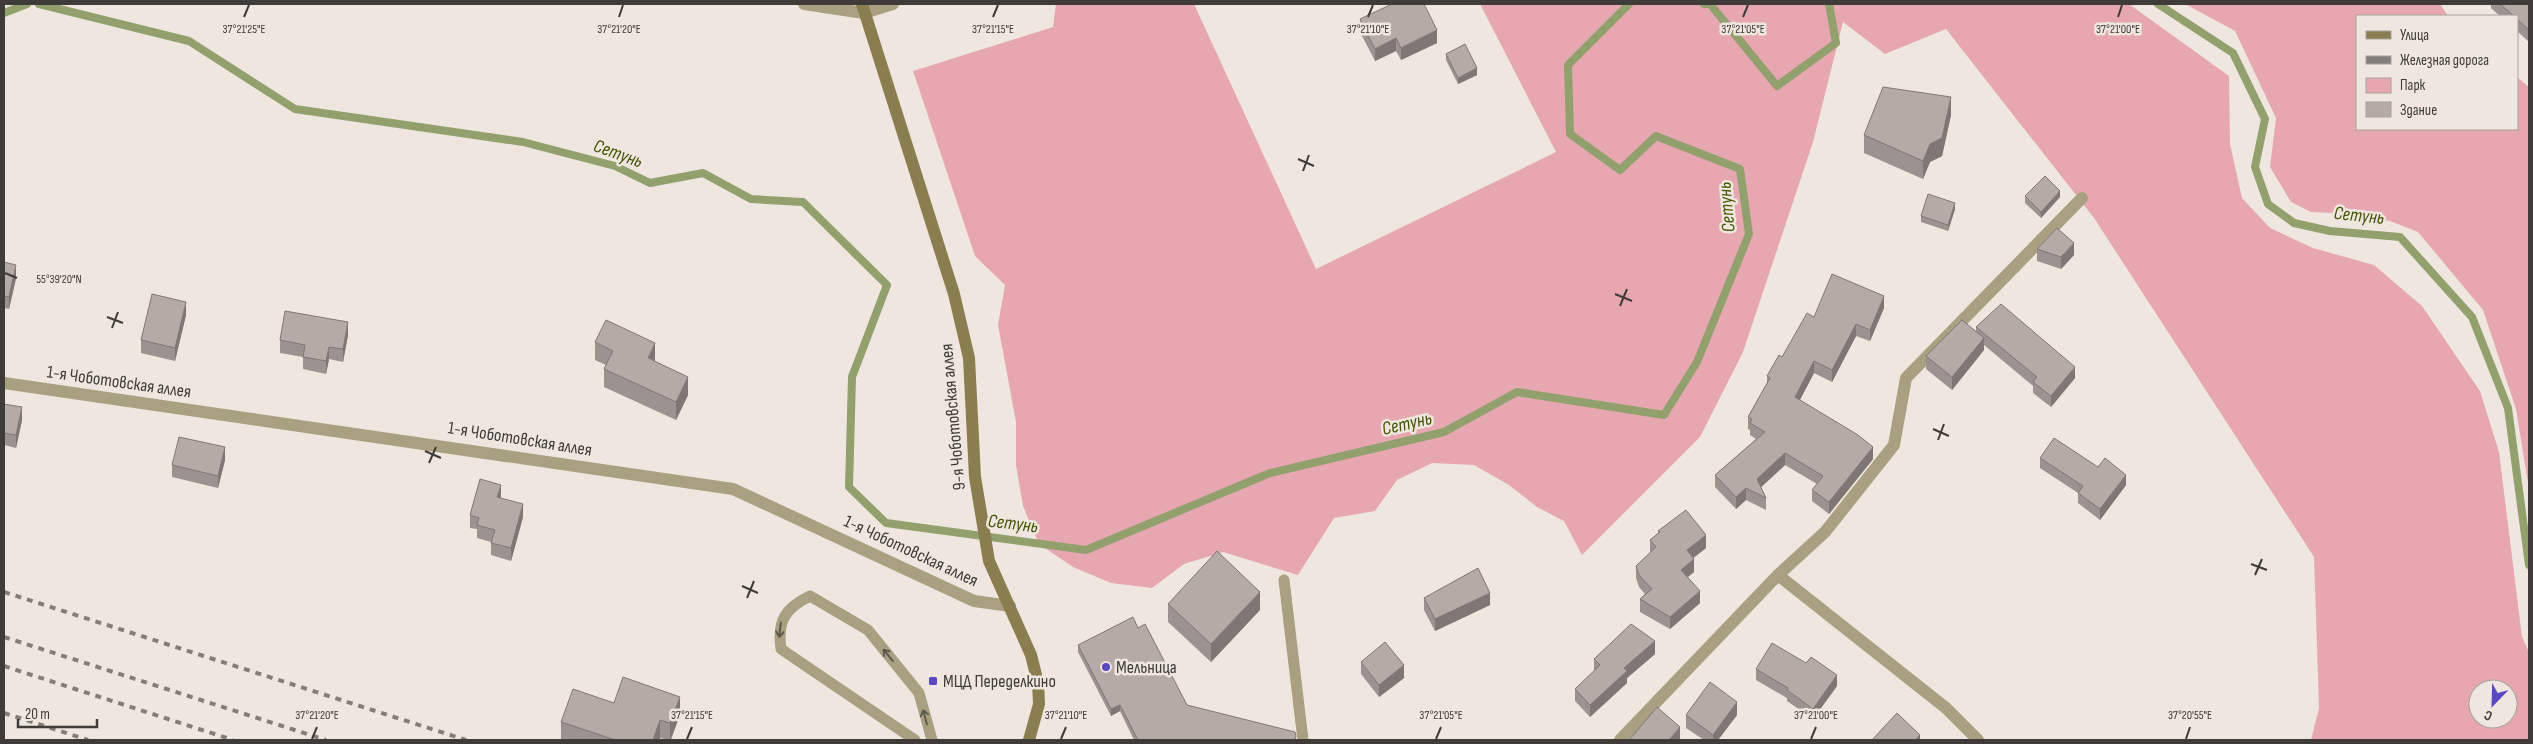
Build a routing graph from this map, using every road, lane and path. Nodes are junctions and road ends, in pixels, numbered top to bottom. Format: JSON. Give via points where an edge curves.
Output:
{"nodes":[{"id":1,"x":804,"y":4,"type":"edge"},
{"id":2,"x":893,"y":4,"type":"edge"},
{"id":3,"x":863,"y":8,"type":"edge"},
{"id":4,"x":2082,"y":198,"type":"dead end"},
{"id":5,"x":4,"y":384,"type":"edge"},
{"id":6,"x":1778,"y":575,"type":"junction"},
{"id":7,"x":1284,"y":580,"type":"dead end"},
{"id":8,"x":1010,"y":606,"type":"junction"},
{"id":9,"x":916,"y":740,"type":"edge"},
{"id":10,"x":932,"y":740,"type":"edge"},
{"id":11,"x":1029,"y":740,"type":"edge"},
{"id":12,"x":1302,"y":740,"type":"edge"},
{"id":13,"x":1620,"y":740,"type":"edge"},
{"id":14,"x":1978,"y":740,"type":"edge"}],
"edges":[{"from":1,"to":3,"type":"street"},
{"from":2,"to":3,"type":"street"},
{"from":3,"to":8,"type":"street","name":"9-я Чоботовская аллея","via":[[954,294],[969,358],[975,477],[989,560]]},
{"from":4,"to":6,"type":"street","via":[[1906,378],[1894,445],[1825,532]]},
{"from":5,"to":8,"type":"street","name":"1-я Чоботовская аллея","via":[[733,489],[974,601]]},
{"from":6,"to":13,"type":"street"},
{"from":6,"to":14,"type":"street","via":[[1946,708]]},
{"from":7,"to":12,"type":"lane"},
{"from":8,"to":11,"type":"street","name":"9-я Чоботовская аллея","via":[[1031,655],[1038,683],[1039,704]]},
{"from":10,"to":9,"type":"lane","one_way":true,"via":[[919,693],[868,630],[810,596],[795,603],[782,620],[779,633],[781,649]]}]}
